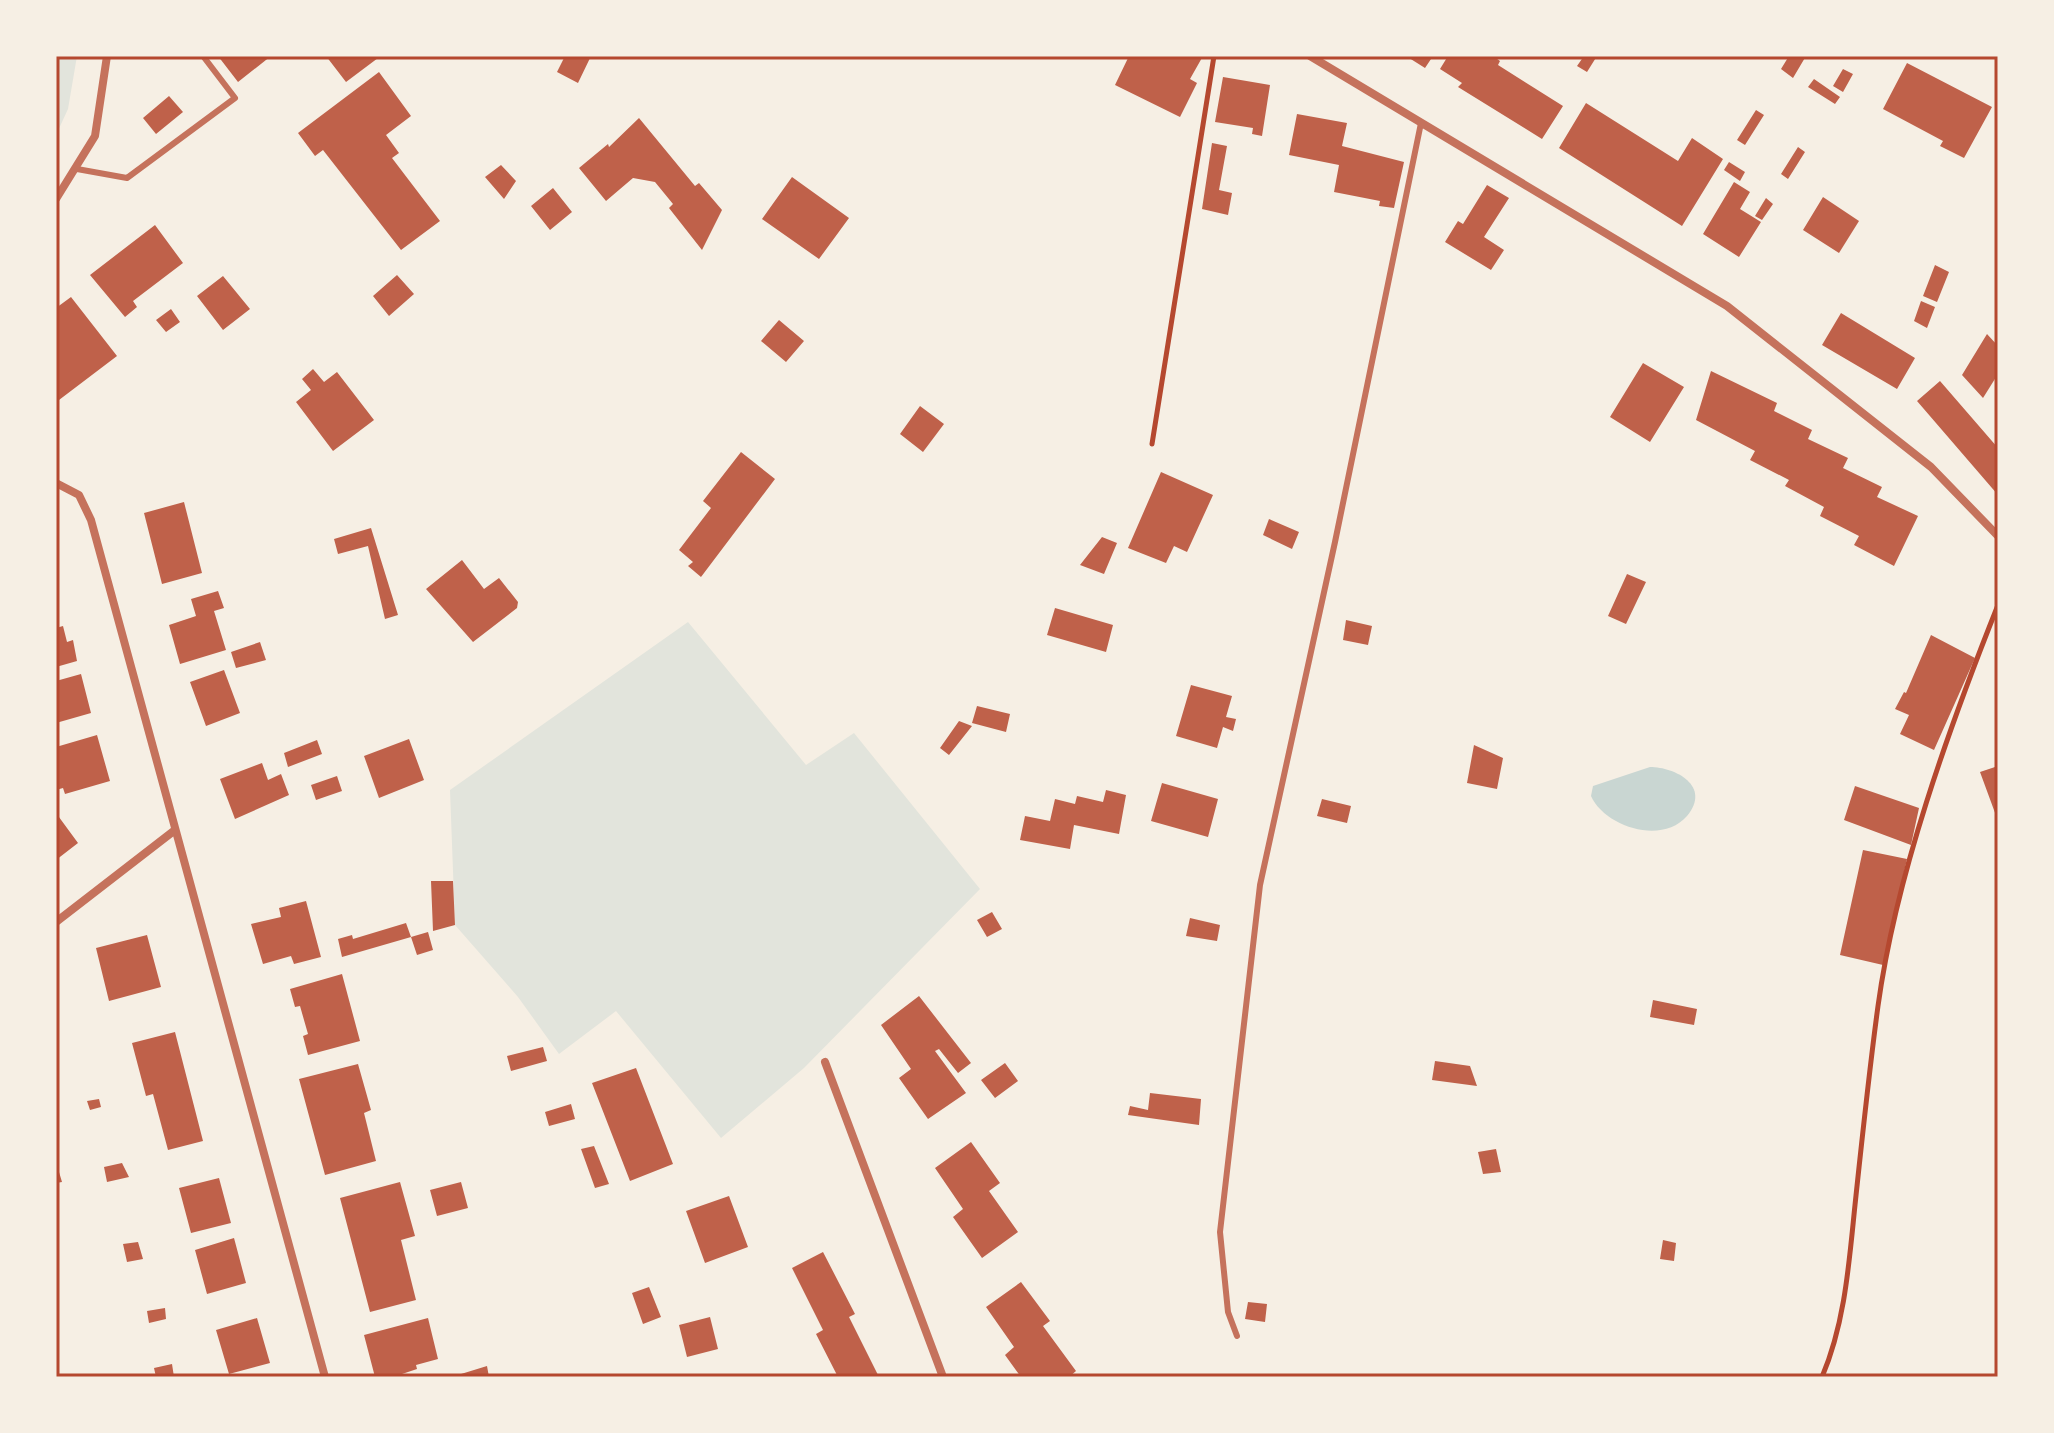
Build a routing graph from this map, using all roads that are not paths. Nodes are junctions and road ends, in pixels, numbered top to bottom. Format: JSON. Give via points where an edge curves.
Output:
{"nodes":[{"id":1,"x":107,"y":56,"type":"edge"},
{"id":2,"x":203,"y":56,"type":"edge"},
{"id":3,"x":1310,"y":56,"type":"edge"},
{"id":4,"x":1421,"y":123,"type":"junction"},
{"id":5,"x":77,"y":169,"type":"junction"},
{"id":6,"x":56,"y":199,"type":"edge"},
{"id":7,"x":56,"y":483,"type":"edge"},
{"id":8,"x":1998,"y":536,"type":"edge"},
{"id":9,"x":175,"y":830,"type":"junction"},
{"id":10,"x":56,"y":922,"type":"edge"},
{"id":11,"x":825,"y":1062,"type":"dead end"},
{"id":12,"x":1237,"y":1336,"type":"dead end"},
{"id":13,"x":325,"y":1377,"type":"edge"},
{"id":14,"x":943,"y":1377,"type":"edge"}],
"edges":[{"from":1,"to":5,"type":"street","via":[[95,136]]},
{"from":2,"to":5,"type":"lane","via":[[235,98],[127,178]]},
{"from":3,"to":4,"type":"street"},
{"from":4,"to":8,"type":"street","via":[[1727,306],[1931,467]]},
{"from":4,"to":12,"type":"lane","via":[[1260,885],[1220,1232],[1228,1312]]},
{"from":5,"to":6,"type":"street"},
{"from":7,"to":9,"type":"street","via":[[79,495],[91,520]]},
{"from":9,"to":10,"type":"street"},
{"from":9,"to":13,"type":"street"},
{"from":11,"to":14,"type":"street"}]}
